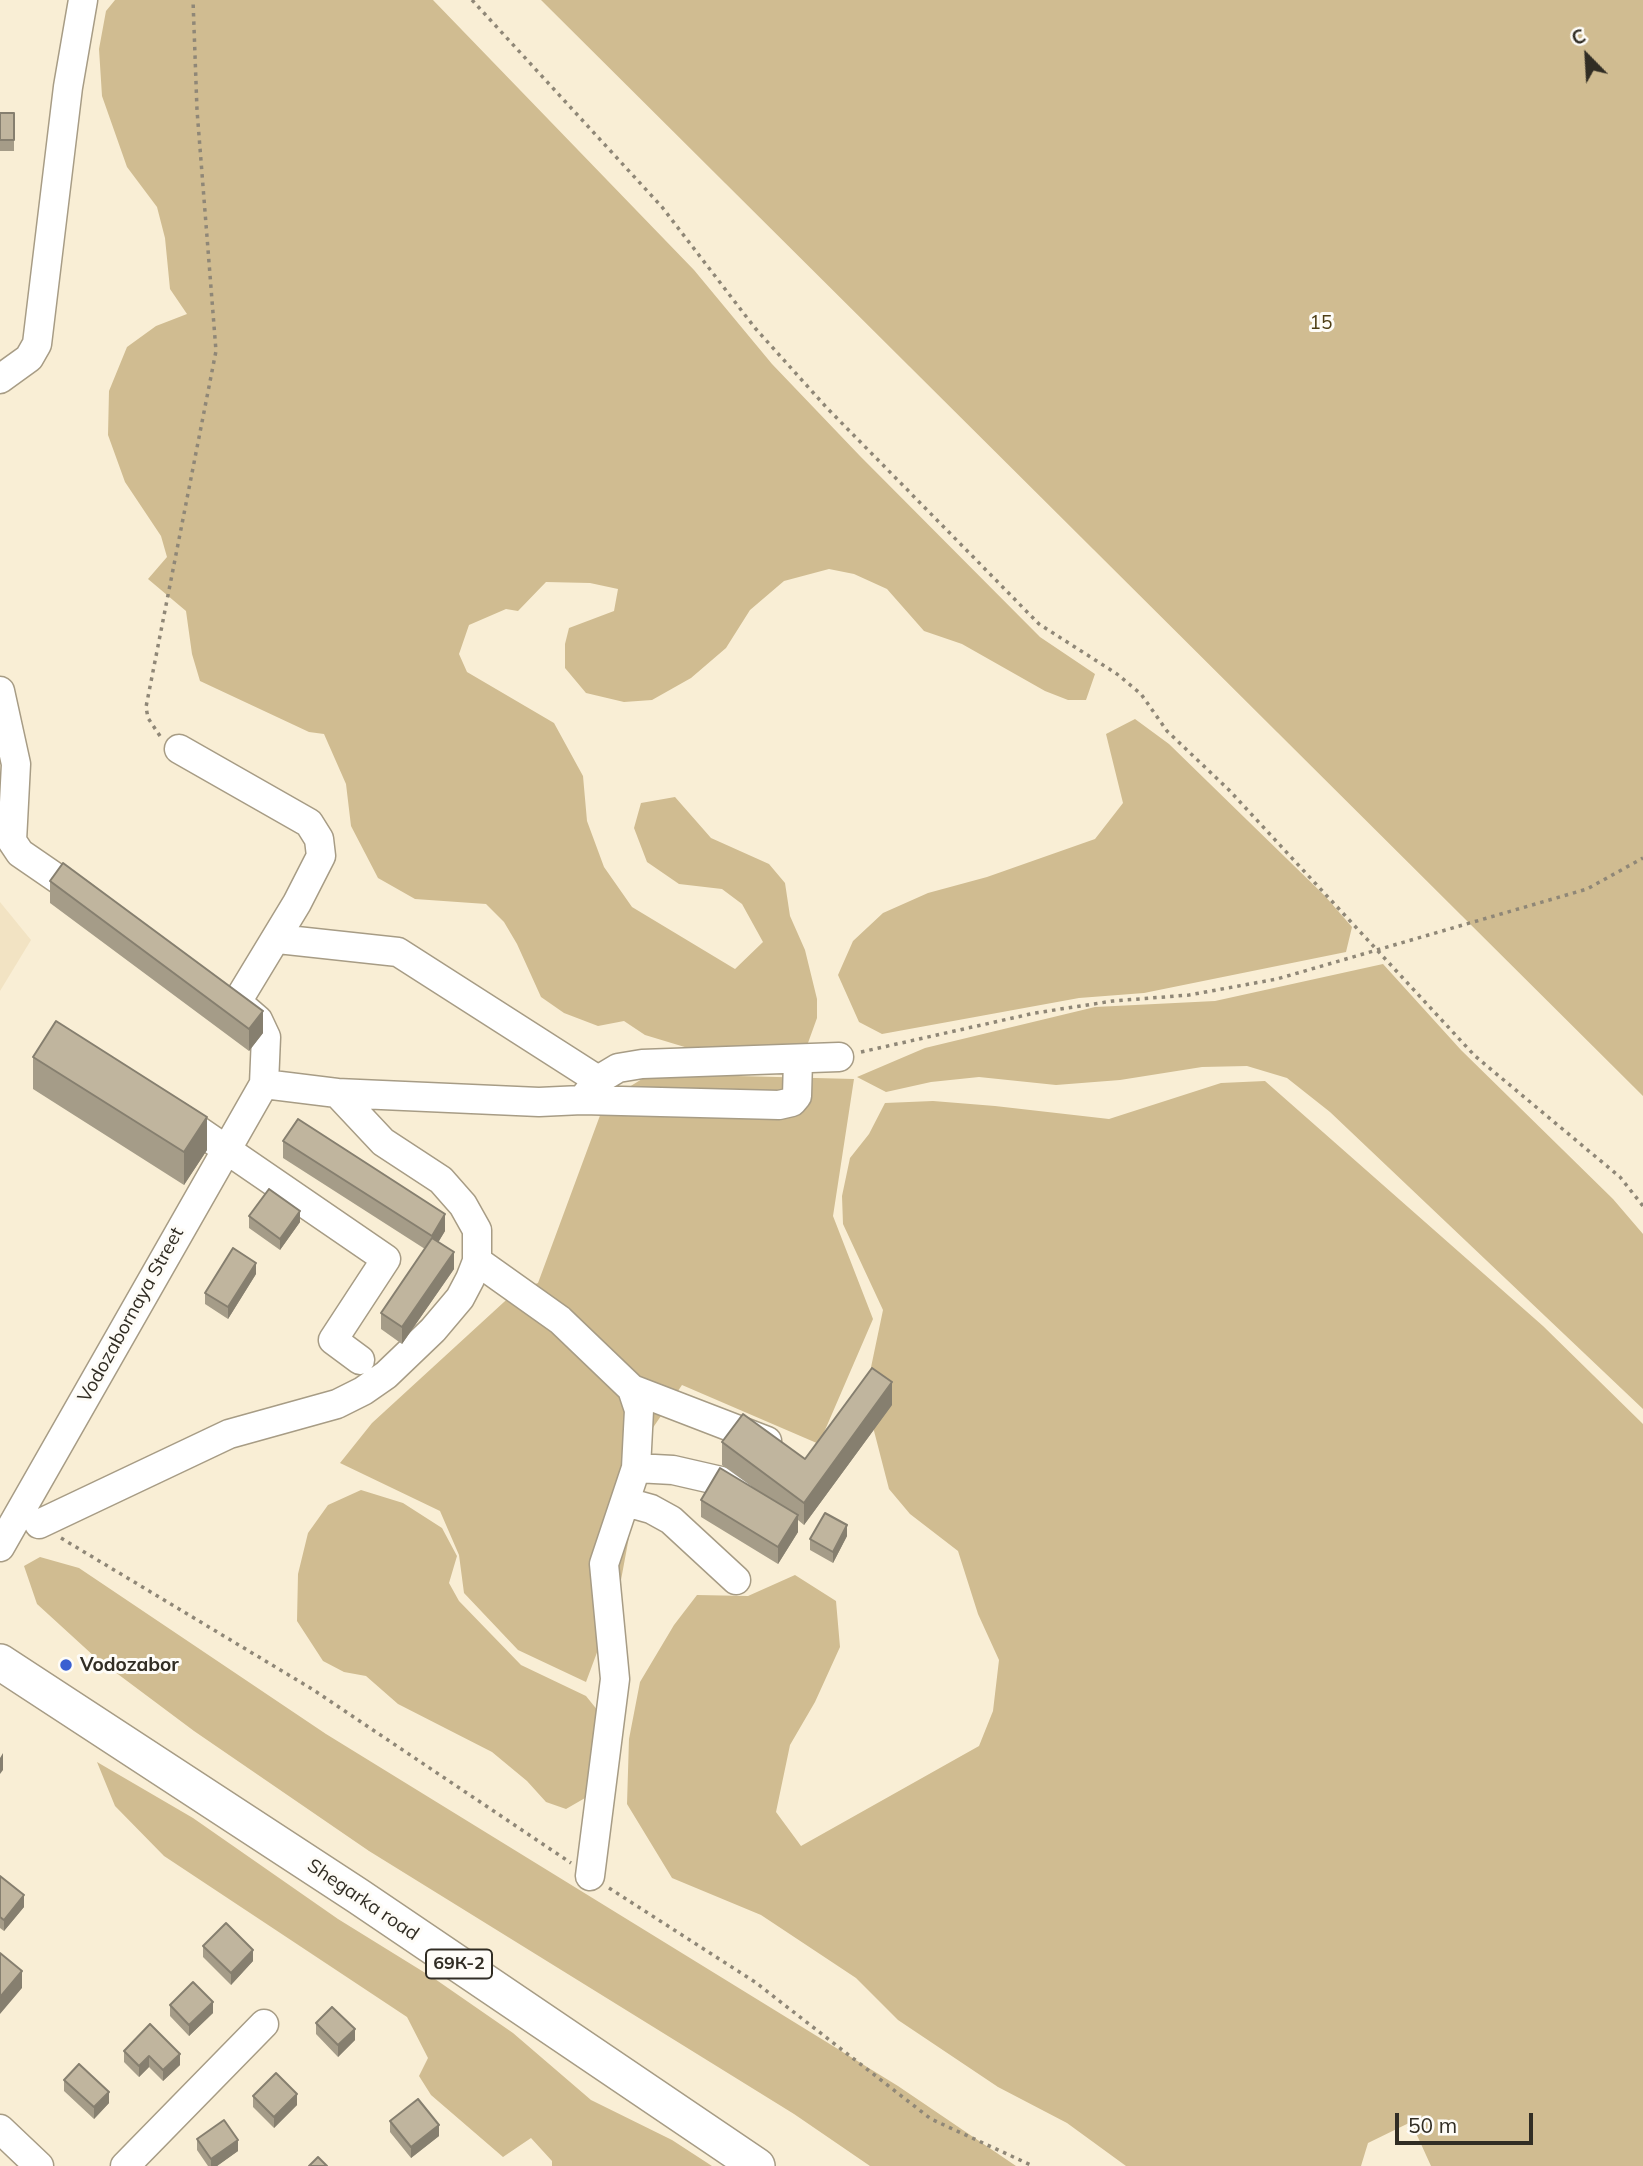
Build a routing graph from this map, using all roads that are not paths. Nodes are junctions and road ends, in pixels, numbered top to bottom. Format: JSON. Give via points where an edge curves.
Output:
{"nodes":[{"id":1,"x":83,"y":0,"type":"edge"},
{"id":2,"x":0,"y":379,"type":"edge"},
{"id":3,"x":0,"y":691,"type":"edge"},
{"id":4,"x":179,"y":749,"type":"road end"},
{"id":5,"x":111,"y":915,"type":"edge"},
{"id":6,"x":278,"y":939,"type":"junction"},
{"id":7,"x":839,"y":1057,"type":"road end"},
{"id":8,"x":798,"y":1060,"type":"junction"},
{"id":9,"x":264,"y":1084,"type":"junction"},
{"id":10,"x":590,"y":1090,"type":"junction"},
{"id":11,"x":337,"y":1093,"type":"junction"},
{"id":12,"x":158,"y":1104,"type":"edge"},
{"id":13,"x":226,"y":1148,"type":"junction"},
{"id":14,"x":477,"y":1261,"type":"junction"},
{"id":15,"x":360,"y":1360,"type":"dead end"},
{"id":16,"x":632,"y":1389,"type":"junction"},
{"id":17,"x":793,"y":1452,"type":"edge"},
{"id":18,"x":636,"y":1468,"type":"junction"},
{"id":19,"x":758,"y":1500,"type":"edge"},
{"id":20,"x":626,"y":1502,"type":"junction"},
{"id":21,"x":39,"y":1524,"type":"road end"},
{"id":22,"x":0,"y":1547,"type":"edge"},
{"id":23,"x":736,"y":1580,"type":"dead end"},
{"id":24,"x":0,"y":1662,"type":"edge"},
{"id":25,"x":590,"y":1876,"type":"road end"},
{"id":26,"x":264,"y":2024,"type":"dead end"},
{"id":27,"x":0,"y":2129,"type":"edge"},
{"id":28,"x":38,"y":2166,"type":"edge"},
{"id":29,"x":125,"y":2166,"type":"edge"},
{"id":30,"x":757,"y":2166,"type":"edge"}],
"edges":[{"from":1,"to":2,"type":"street","via":[[37,344],[29,358]]},
{"from":3,"to":5,"type":"street","via":[[16,764],[12,841],[20,853]]},
{"from":4,"to":6,"type":"street","via":[[309,823],[319,839],[321,856]]},
{"from":6,"to":9,"type":"street","via":[[225,994],[258,1020],[266,1037]]},
{"from":6,"to":10,"type":"street","via":[[398,952]]},
{"from":7,"to":8,"type":"street"},
{"from":8,"to":10,"type":"street","via":[[642,1063],[618,1068]]},
{"from":8,"to":10,"type":"street","via":[[797,1096],[779,1105]]},
{"from":9,"to":11,"type":"street"},
{"from":9,"to":13,"type":"street","name":"Vodozabornaya Street"},
{"from":10,"to":11,"type":"street","via":[[539,1102]]},
{"from":11,"to":14,"type":"street","via":[[383,1142],[441,1180],[463,1205],[477,1230]]},
{"from":12,"to":13,"type":"street"},
{"from":13,"to":15,"type":"street","via":[[386,1259],[333,1340]]},
{"from":13,"to":22,"type":"street","name":"Vodozabornaya Street"},
{"from":14,"to":16,"type":"street","via":[[560,1320]]},
{"from":14,"to":21,"type":"street","via":[[460,1298],[433,1330],[363,1391],[337,1404],[229,1434]]},
{"from":16,"to":17,"type":"street"},
{"from":16,"to":18,"type":"street","via":[[639,1410]]},
{"from":18,"to":19,"type":"street","via":[[673,1470],[721,1481]]},
{"from":18,"to":20,"type":"street"},
{"from":20,"to":23,"type":"street","via":[[671,1520]]},
{"from":20,"to":25,"type":"street","via":[[604,1564],[615,1679]]},
{"from":24,"to":30,"type":"main road","name":"Shegarka road","number":"69К-2","via":[[359,1896]]},
{"from":26,"to":29,"type":"street"},
{"from":27,"to":28,"type":"street"}]}
